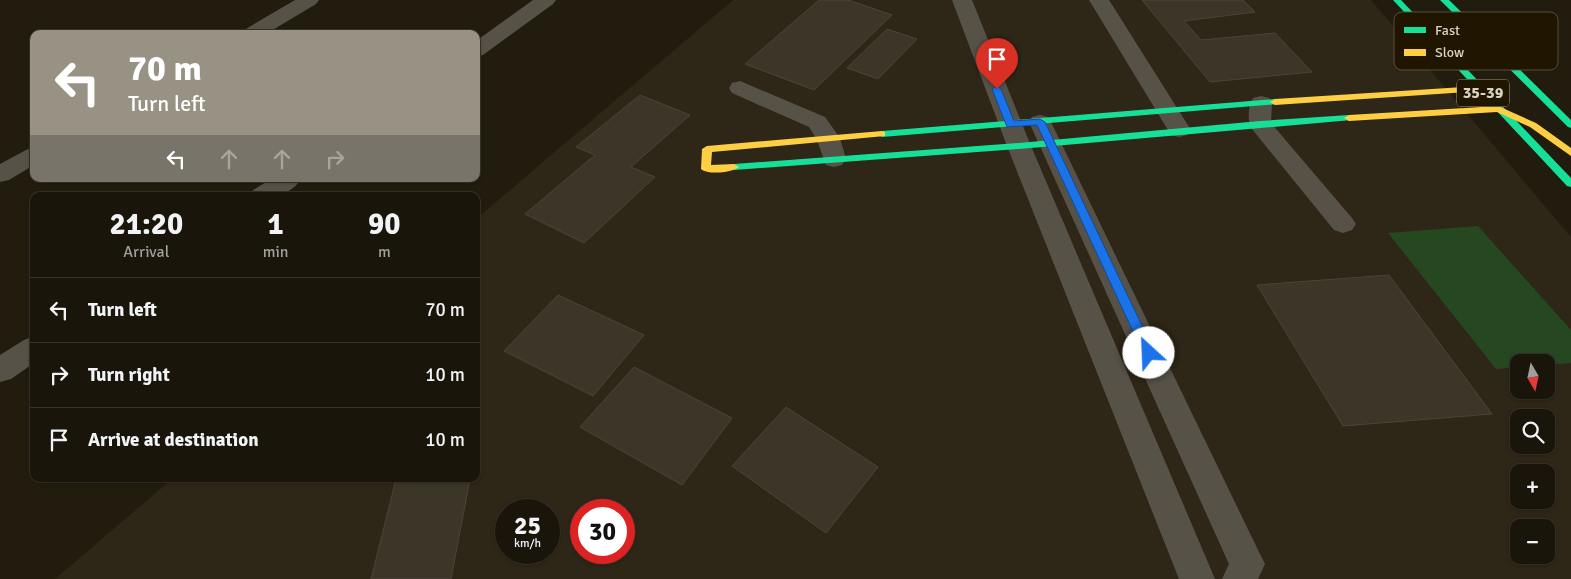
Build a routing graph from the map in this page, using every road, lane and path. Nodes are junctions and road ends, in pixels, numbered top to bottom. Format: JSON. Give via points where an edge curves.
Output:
{"nodes":[{"id":1,"x":309,"y":0,"type":"edge"},
{"id":2,"x":546,"y":0,"type":"edge"},
{"id":3,"x":962,"y":0,"type":"edge"},
{"id":4,"x":1099,"y":0,"type":"edge"},
{"id":5,"x":1397,"y":0,"type":"edge"},
{"id":6,"x":1444,"y":0,"type":"edge"},
{"id":7,"x":1408,"y":12,"type":"edge"},
{"id":8,"x":1456,"y":12,"type":"edge"},
{"id":9,"x":258,"y":30,"type":"edge"},
{"id":10,"x":480,"y":48,"type":"edge"},
{"id":11,"x":1462,"y":70,"type":"edge"},
{"id":12,"x":1515,"y":70,"type":"edge"},
{"id":13,"x":740,"y":88,"type":"dead end"},
{"id":14,"x":1479,"y":88,"type":"junction"},
{"id":15,"x":1498,"y":109,"type":"junction"},
{"id":16,"x":1167,"y":112,"type":"junction"},
{"id":17,"x":1261,"y":114,"type":"junction"},
{"id":18,"x":1571,"y":125,"type":"edge"},
{"id":19,"x":1179,"y":130,"type":"junction"},
{"id":20,"x":1046,"y":132,"type":"junction"},
{"id":21,"x":1015,"y":135,"type":"junction"},
{"id":22,"x":831,"y":149,"type":"junction"},
{"id":23,"x":1571,"y":153,"type":"edge"},
{"id":24,"x":30,"y":158,"type":"edge"},
{"id":25,"x":0,"y":174,"type":"edge"},
{"id":26,"x":284,"y":182,"type":"edge"},
{"id":27,"x":1571,"y":184,"type":"edge"},
{"id":28,"x":268,"y":192,"type":"edge"},
{"id":29,"x":1343,"y":224,"type":"dead end"},
{"id":30,"x":30,"y":351,"type":"edge"},
{"id":31,"x":0,"y":370,"type":"edge"},
{"id":32,"x":1197,"y":579,"type":"edge"},
{"id":33,"x":1240,"y":579,"type":"edge"}],
"edges":[{"from":1,"to":9,"type":"street"},
{"from":2,"to":10,"type":"street"},
{"from":3,"to":21,"type":"street"},
{"from":4,"to":16,"type":"street"},
{"from":5,"to":7,"type":"street","number":"35-39"},
{"from":6,"to":8,"type":"street","number":"35-39"},
{"from":11,"to":14,"type":"street","number":"35-39"},
{"from":12,"to":18,"type":"street","number":"35-39"},
{"from":13,"to":22,"type":"street","via":[[817,122]]},
{"from":14,"to":15,"type":"street","number":"35-39"},
{"from":14,"to":17,"type":"street"},
{"from":15,"to":17,"type":"street"},
{"from":15,"to":23,"type":"street","via":[[1533,126]]},
{"from":15,"to":27,"type":"street","number":"35-39"},
{"from":16,"to":17,"type":"street"},
{"from":16,"to":19,"type":"street"},
{"from":16,"to":20,"type":"street"},
{"from":17,"to":19,"type":"street"},
{"from":17,"to":29,"type":"street"},
{"from":19,"to":20,"type":"street"},
{"from":20,"to":21,"type":"street"},
{"from":20,"to":21,"type":"street"},
{"from":20,"to":33,"type":"street","via":[[1247,564]]},
{"from":21,"to":22,"type":"street"},
{"from":21,"to":22,"type":"street"},
{"from":21,"to":32,"type":"street"},
{"from":22,"to":22,"type":"street","via":[[707,149],[706,169]]},
{"from":24,"to":25,"type":"street"},
{"from":26,"to":28,"type":"street"},
{"from":30,"to":31,"type":"street"}]}
